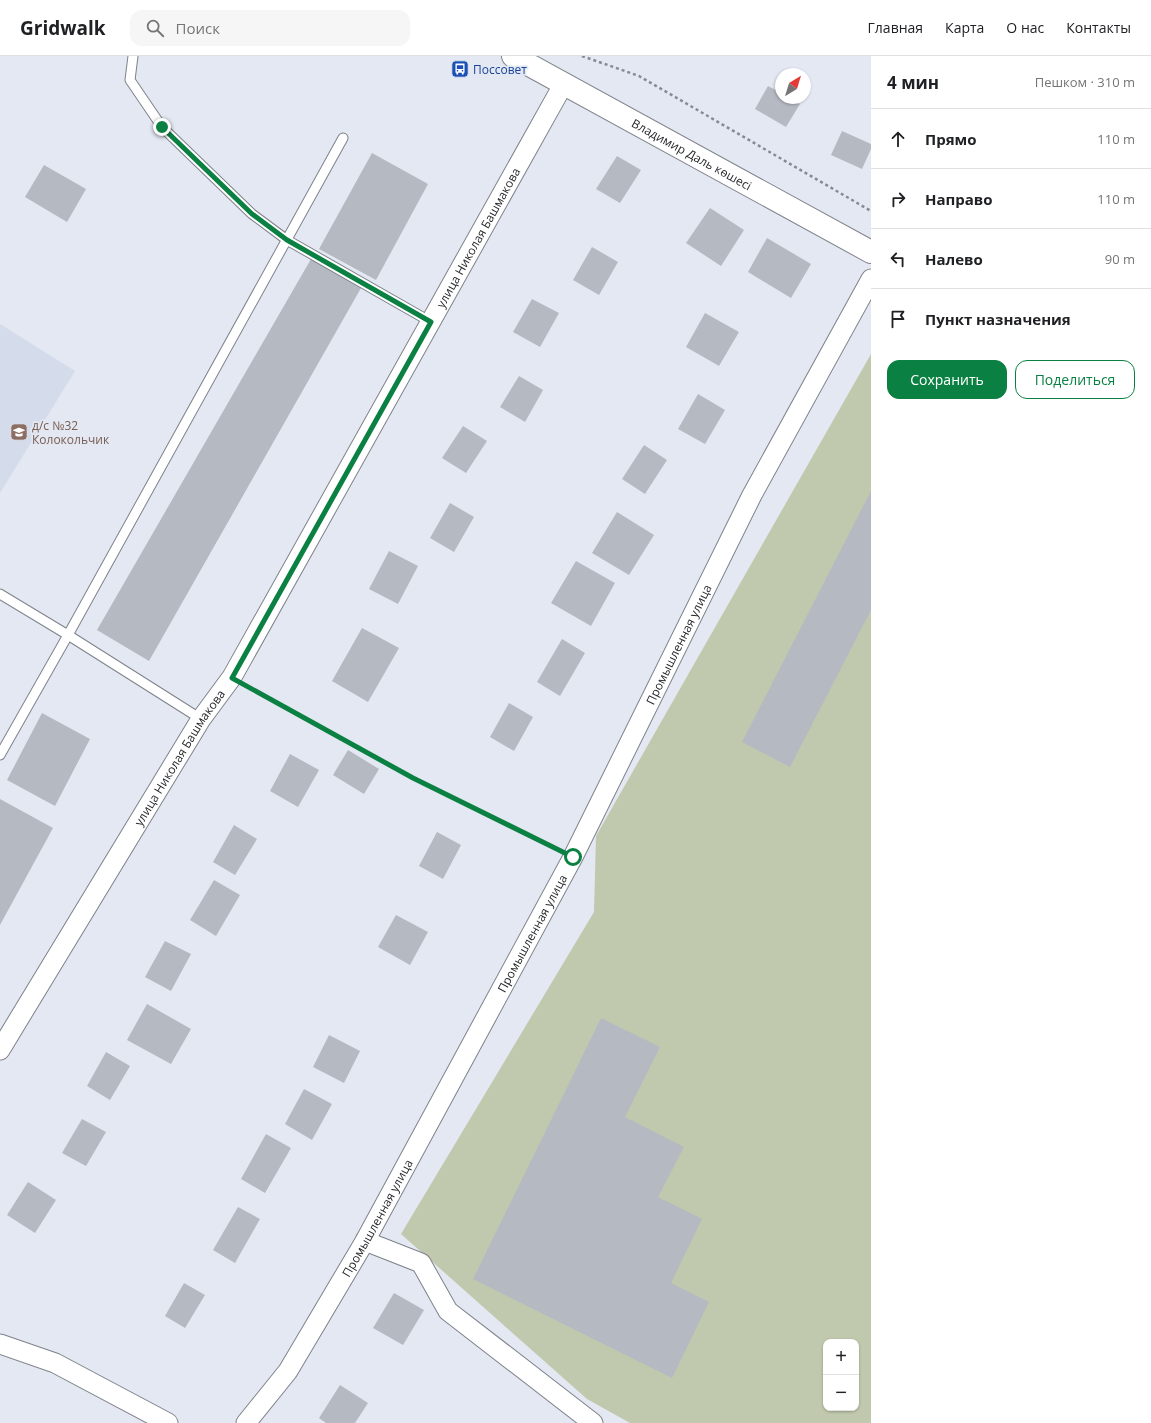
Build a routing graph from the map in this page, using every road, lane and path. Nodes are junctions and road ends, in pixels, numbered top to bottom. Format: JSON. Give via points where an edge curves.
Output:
{"nodes":[{"id":1,"x":133,"y":56,"type":"edge"},
{"id":2,"x":513,"y":56,"type":"edge"},
{"id":3,"x":582,"y":56,"type":"edge"},
{"id":4,"x":563,"y":85,"type":"junction"},
{"id":5,"x":344,"y":138,"type":"dead end"},
{"id":6,"x":871,"y":211,"type":"edge"},
{"id":7,"x":287,"y":240,"type":"junction"},
{"id":8,"x":871,"y":252,"type":"edge"},
{"id":9,"x":871,"y":279,"type":"edge"},
{"id":10,"x":431,"y":322,"type":"junction"},
{"id":11,"x":0,"y":594,"type":"edge"},
{"id":12,"x":68,"y":635,"type":"junction"},
{"id":13,"x":232,"y":678,"type":"junction"},
{"id":14,"x":201,"y":719,"type":"junction"},
{"id":15,"x":0,"y":755,"type":"edge"},
{"id":16,"x":573,"y":857,"type":"junction"},
{"id":17,"x":0,"y":1050,"type":"edge"},
{"id":18,"x":365,"y":1241,"type":"junction"},
{"id":19,"x":0,"y":1344,"type":"edge"},
{"id":20,"x":168,"y":1423,"type":"edge"},
{"id":21,"x":246,"y":1423,"type":"edge"},
{"id":22,"x":593,"y":1423,"type":"edge"}],
"edges":[{"from":1,"to":7,"type":"lane","via":[[130,80],[162,127],[252,214]]},
{"from":2,"to":4,"type":"street","name":"Владимир Даль көшесі"},
{"from":3,"to":6,"type":"path","via":[[639,76]]},
{"from":4,"to":8,"type":"street","name":"Владимир Даль көшесі"},
{"from":4,"to":10,"type":"street","name":"улица Николая Башмакова"},
{"from":5,"to":7,"type":"lane"},
{"from":7,"to":10,"type":"lane"},
{"from":7,"to":12,"type":"lane"},
{"from":9,"to":16,"type":"street","name":"Промышленная улица","via":[[752,495]]},
{"from":10,"to":13,"type":"street","name":"улица Николая Башмакова"},
{"from":11,"to":12,"type":"lane"},
{"from":12,"to":14,"type":"lane"},
{"from":12,"to":15,"type":"lane"},
{"from":13,"to":14,"type":"street","name":"улица Николая Башмакова"},
{"from":13,"to":16,"type":"path","via":[[413,778]]},
{"from":14,"to":17,"type":"street","name":"улица Николая Башмакова"},
{"from":16,"to":18,"type":"street","name":"Промышленная улица"},
{"from":18,"to":21,"type":"street","name":"Промышленная улица","via":[[288,1371]]},
{"from":18,"to":22,"type":"street","via":[[421,1264],[448,1311]]},
{"from":19,"to":20,"type":"street","via":[[56,1363]]}]}
